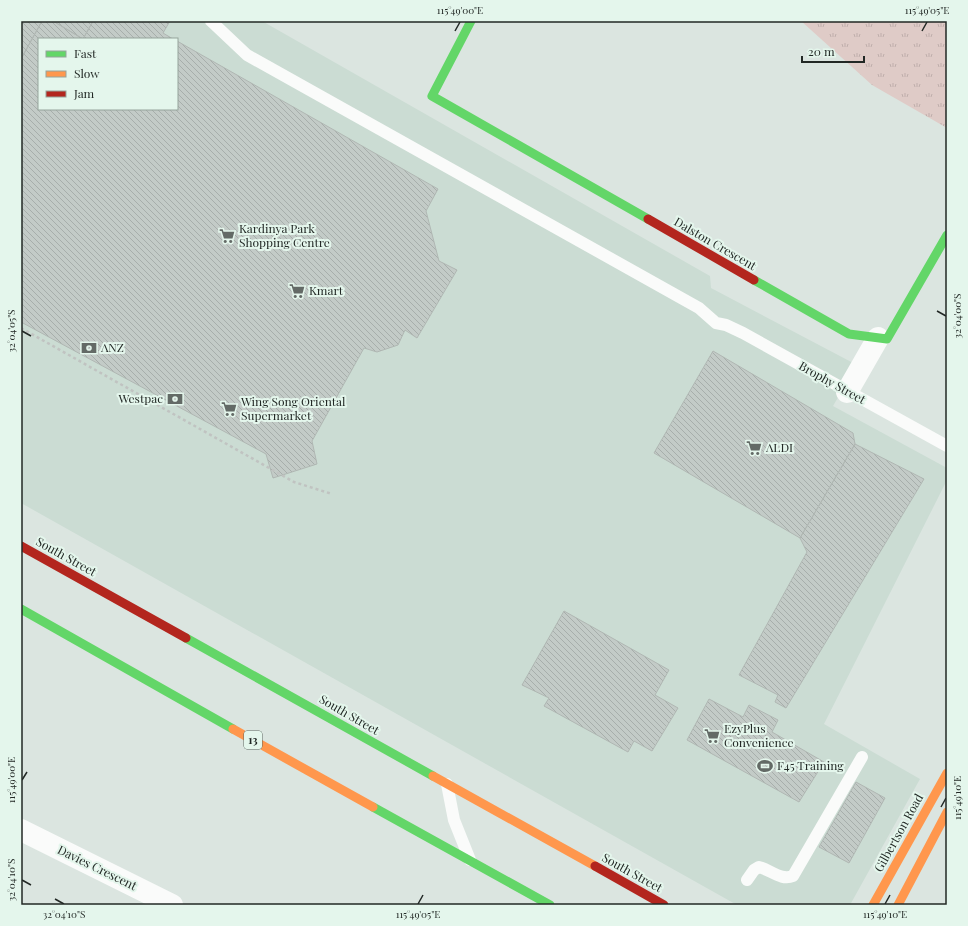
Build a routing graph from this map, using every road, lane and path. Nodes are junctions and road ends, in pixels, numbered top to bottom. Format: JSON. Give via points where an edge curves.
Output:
{"nodes":[{"id":1,"x":211,"y":21,"type":"edge"},
{"id":2,"x":472,"y":21,"type":"edge"},
{"id":3,"x":947,"y":235,"type":"edge"},
{"id":4,"x":21,"y":328,"type":"edge"},
{"id":5,"x":878,"y":338,"type":"junction"},
{"id":6,"x":847,"y":392,"type":"junction"},
{"id":7,"x":947,"y":446,"type":"edge"},
{"id":8,"x":332,"y":494,"type":"dead end"},
{"id":9,"x":21,"y":546,"type":"edge"},
{"id":10,"x":21,"y":609,"type":"edge"},
{"id":11,"x":862,"y":757,"type":"dead end"},
{"id":12,"x":947,"y":773,"type":"edge"},
{"id":13,"x":446,"y":784,"type":"junction"},
{"id":14,"x":947,"y":812,"type":"edge"},
{"id":15,"x":21,"y":830,"type":"edge"},
{"id":16,"x":471,"y":861,"type":"junction"},
{"id":17,"x":747,"y":880,"type":"dead end"},
{"id":18,"x":172,"y":905,"type":"edge"},
{"id":19,"x":550,"y":905,"type":"edge"},
{"id":20,"x":664,"y":905,"type":"edge"},
{"id":21,"x":873,"y":905,"type":"edge"},
{"id":22,"x":898,"y":905,"type":"edge"}],
"edges":[{"from":1,"to":6,"type":"lane","name":"Brophy Street","via":[[247,55],[699,308],[716,323],[743,333]]},
{"from":2,"to":5,"type":"main road","name":"Dalston Crescent","via":[[432,96],[849,334]]},
{"from":3,"to":5,"type":"main road","via":[[887,339]]},
{"from":4,"to":8,"type":"path","via":[[294,482]]},
{"from":5,"to":6,"type":"street"},
{"from":6,"to":7,"type":"lane","name":"Brophy Street"},
{"from":9,"to":13,"type":"main road","name":"South Street"},
{"from":10,"to":16,"type":"main road","number":"13"},
{"from":11,"to":17,"type":"lane","via":[[793,876],[782,877],[760,867],[754,870]]},
{"from":12,"to":21,"type":"main road","name":"Gilbertson Road"},
{"from":13,"to":16,"type":"lane","via":[[454,820]]},
{"from":13,"to":20,"type":"main road","name":"South Street"},
{"from":14,"to":22,"type":"main road"},
{"from":15,"to":18,"type":"street","name":"Davies Crescent"},
{"from":16,"to":19,"type":"main road","number":"13"}]}
